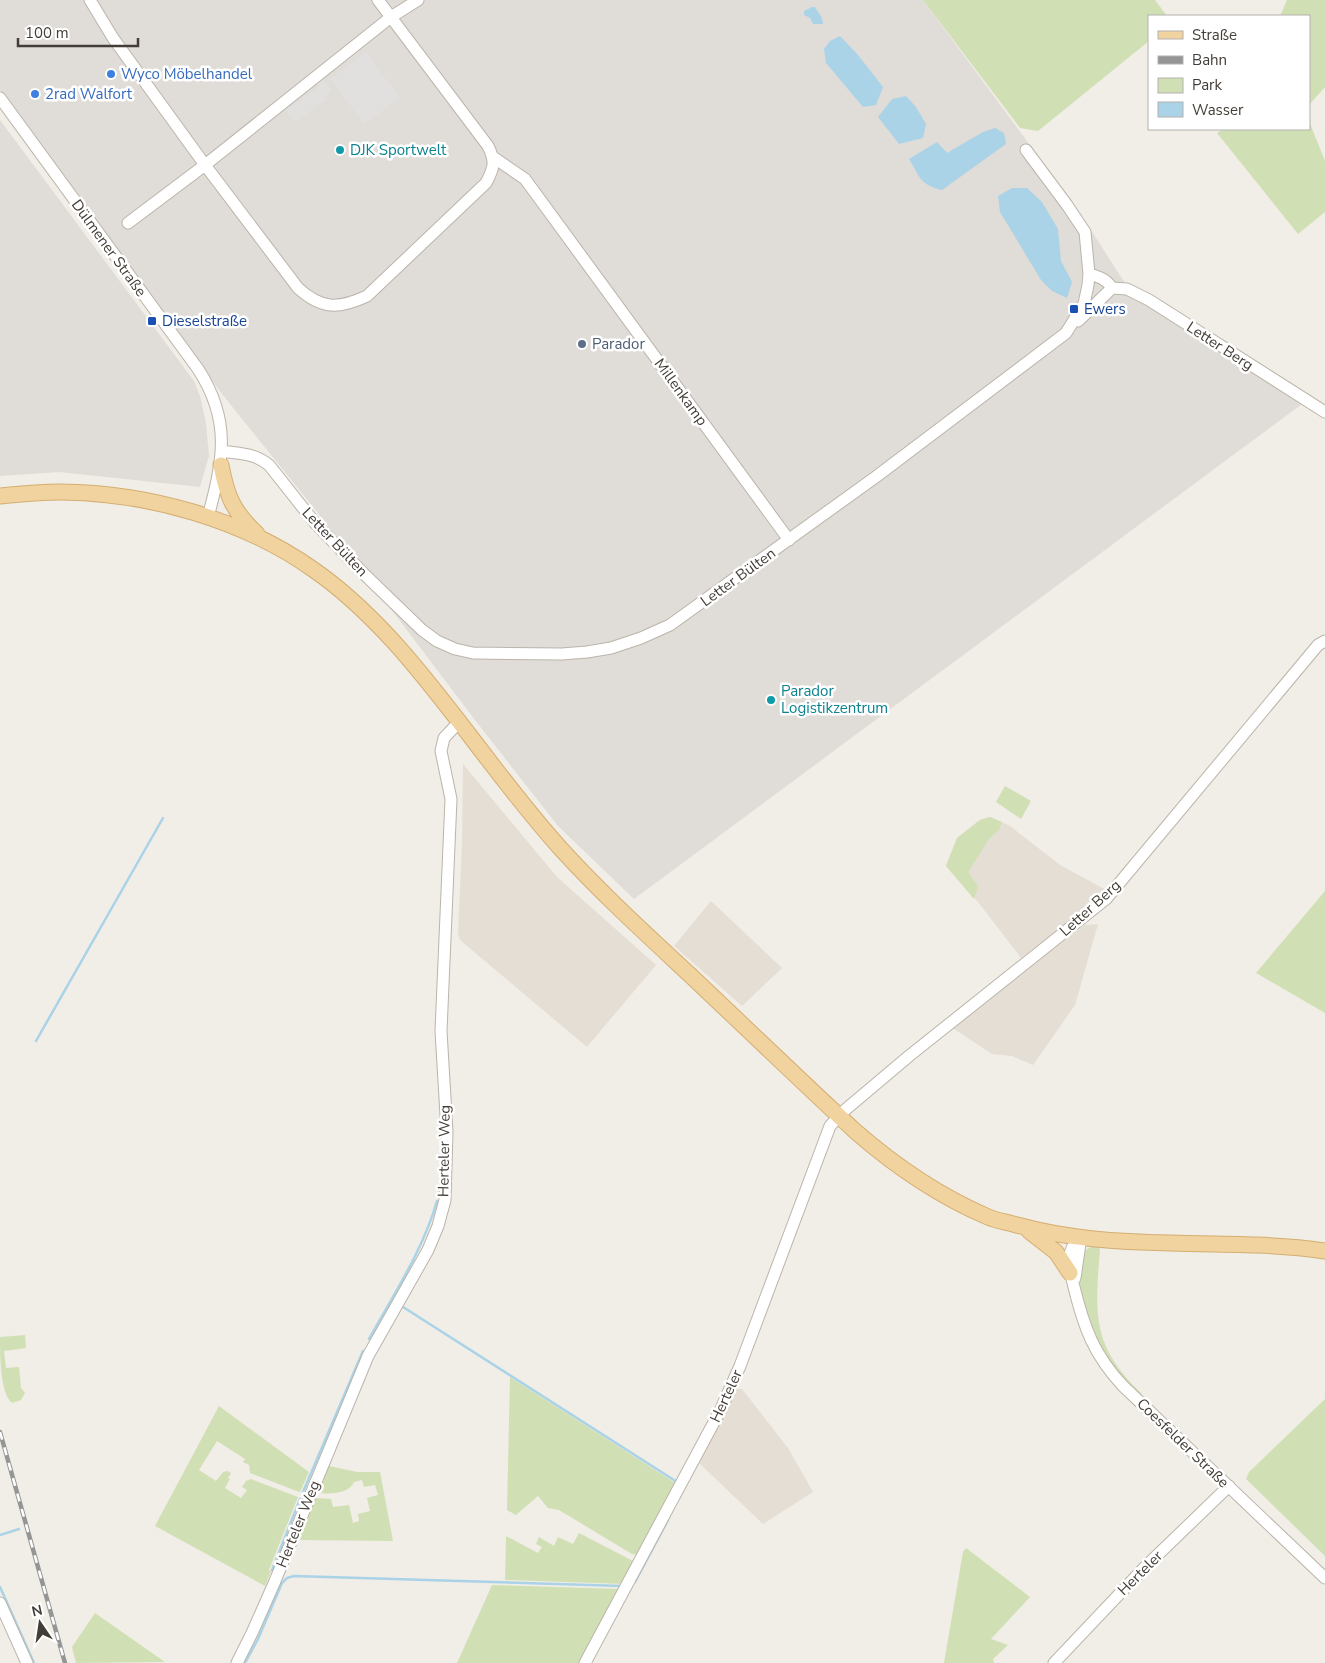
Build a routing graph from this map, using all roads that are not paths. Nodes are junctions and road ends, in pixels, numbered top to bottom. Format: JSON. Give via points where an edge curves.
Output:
{"nodes":[{"id":1,"x":90,"y":0,"type":"edge"},
{"id":2,"x":378,"y":0,"type":"edge"},
{"id":3,"x":418,"y":0,"type":"edge"},
{"id":4,"x":392,"y":17,"type":"junction"},
{"id":5,"x":0,"y":98,"type":"edge"},
{"id":6,"x":1026,"y":150,"type":"dead end"},
{"id":7,"x":493,"y":157,"type":"junction"},
{"id":8,"x":205,"y":165,"type":"junction"},
{"id":9,"x":128,"y":223,"type":"dead end"},
{"id":10,"x":1089,"y":274,"type":"junction"},
{"id":11,"x":1112,"y":288,"type":"junction"},
{"id":12,"x":1071,"y":327,"type":"junction"},
{"id":13,"x":1325,"y":412,"type":"edge"},
{"id":14,"x":222,"y":458,"type":"junction"},
{"id":15,"x":0,"y":496,"type":"edge"},
{"id":16,"x":208,"y":517,"type":"junction"},
{"id":17,"x":261,"y":539,"type":"junction"},
{"id":18,"x":789,"y":540,"type":"junction"},
{"id":19,"x":1325,"y":641,"type":"edge"},
{"id":20,"x":459,"y":722,"type":"junction"},
{"id":21,"x":839,"y":1116,"type":"junction"},
{"id":22,"x":1022,"y":1226,"type":"junction"},
{"id":23,"x":1081,"y":1237,"type":"junction"},
{"id":24,"x":1325,"y":1251,"type":"edge"},
{"id":25,"x":1072,"y":1280,"type":"junction"},
{"id":26,"x":1229,"y":1486,"type":"junction"},
{"id":27,"x":1325,"y":1578,"type":"edge"},
{"id":28,"x":0,"y":1603,"type":"edge"},
{"id":29,"x":27,"y":1663,"type":"edge"},
{"id":30,"x":237,"y":1663,"type":"edge"},
{"id":31,"x":585,"y":1663,"type":"edge"},
{"id":32,"x":1054,"y":1663,"type":"edge"}],
"edges":[{"from":1,"to":8,"type":"street","via":[[113,38]]},
{"from":2,"to":4,"type":"street"},
{"from":3,"to":4,"type":"street"},
{"from":4,"to":7,"type":"street"},
{"from":4,"to":8,"type":"street"},
{"from":5,"to":14,"type":"street","name":"Dülmener Straße","via":[[202,376],[217,412]]},
{"from":6,"to":10,"type":"street","name":"Letter Bülten","via":[[1085,232]]},
{"from":7,"to":8,"type":"street","via":[[493,170],[486,183],[367,296],[353,303],[330,306],[308,298],[298,288]]},
{"from":7,"to":18,"type":"street","name":"Millenkamp","via":[[525,179]]},
{"from":8,"to":9,"type":"street"},
{"from":10,"to":11,"type":"street","via":[[1100,276]]},
{"from":10,"to":12,"type":"street","name":"Letter Bülten","via":[[1084,304]]},
{"from":11,"to":12,"type":"street"},
{"from":11,"to":13,"type":"street","name":"Letter Berg","via":[[1128,289],[1149,300]]},
{"from":12,"to":18,"type":"street","name":"Letter Bülten"},
{"from":14,"to":16,"type":"street","name":"Dülmener Straße"},
{"from":14,"to":17,"type":"main road","via":[[226,490],[232,503]]},
{"from":14,"to":18,"type":"street","name":"Letter Bülten","via":[[250,454],[260,458],[315,523],[422,630],[437,641],[473,653],[562,654],[611,648],[641,638],[670,625]]},
{"from":15,"to":16,"type":"main road","via":[[60,492],[106,495],[151,502]]},
{"from":16,"to":17,"type":"main road"},
{"from":17,"to":20,"type":"main road","via":[[310,567],[357,605],[399,648]]},
{"from":19,"to":21,"type":"street","name":"Letter Berg","via":[[1318,645],[1106,898]]},
{"from":20,"to":21,"type":"main road","via":[[526,809],[586,876]]},
{"from":20,"to":30,"type":"street","name":"Herteler Weg","via":[[444,738],[441,751],[451,799],[441,1031],[447,1132],[445,1200],[428,1250],[368,1356],[275,1581]]},
{"from":21,"to":22,"type":"main road","via":[[871,1145],[919,1180],[989,1217]]},
{"from":21,"to":31,"type":"street","name":"Herteler","via":[[825,1137],[721,1409]]},
{"from":22,"to":23,"type":"main road"},
{"from":22,"to":25,"type":"main road","via":[[1056,1252]]},
{"from":23,"to":24,"type":"main road","via":[[1256,1244]]},
{"from":23,"to":25,"type":"street","name":"Coesfelder Straße"},
{"from":25,"to":26,"type":"street","name":"Coesfelder Straße","via":[[1085,1328],[1099,1356],[1129,1392]]},
{"from":26,"to":27,"type":"street","name":"Coesfelder Straße"},
{"from":26,"to":32,"type":"street","name":"Herteler","via":[[1144,1568]]},
{"from":28,"to":29,"type":"street"}]}
